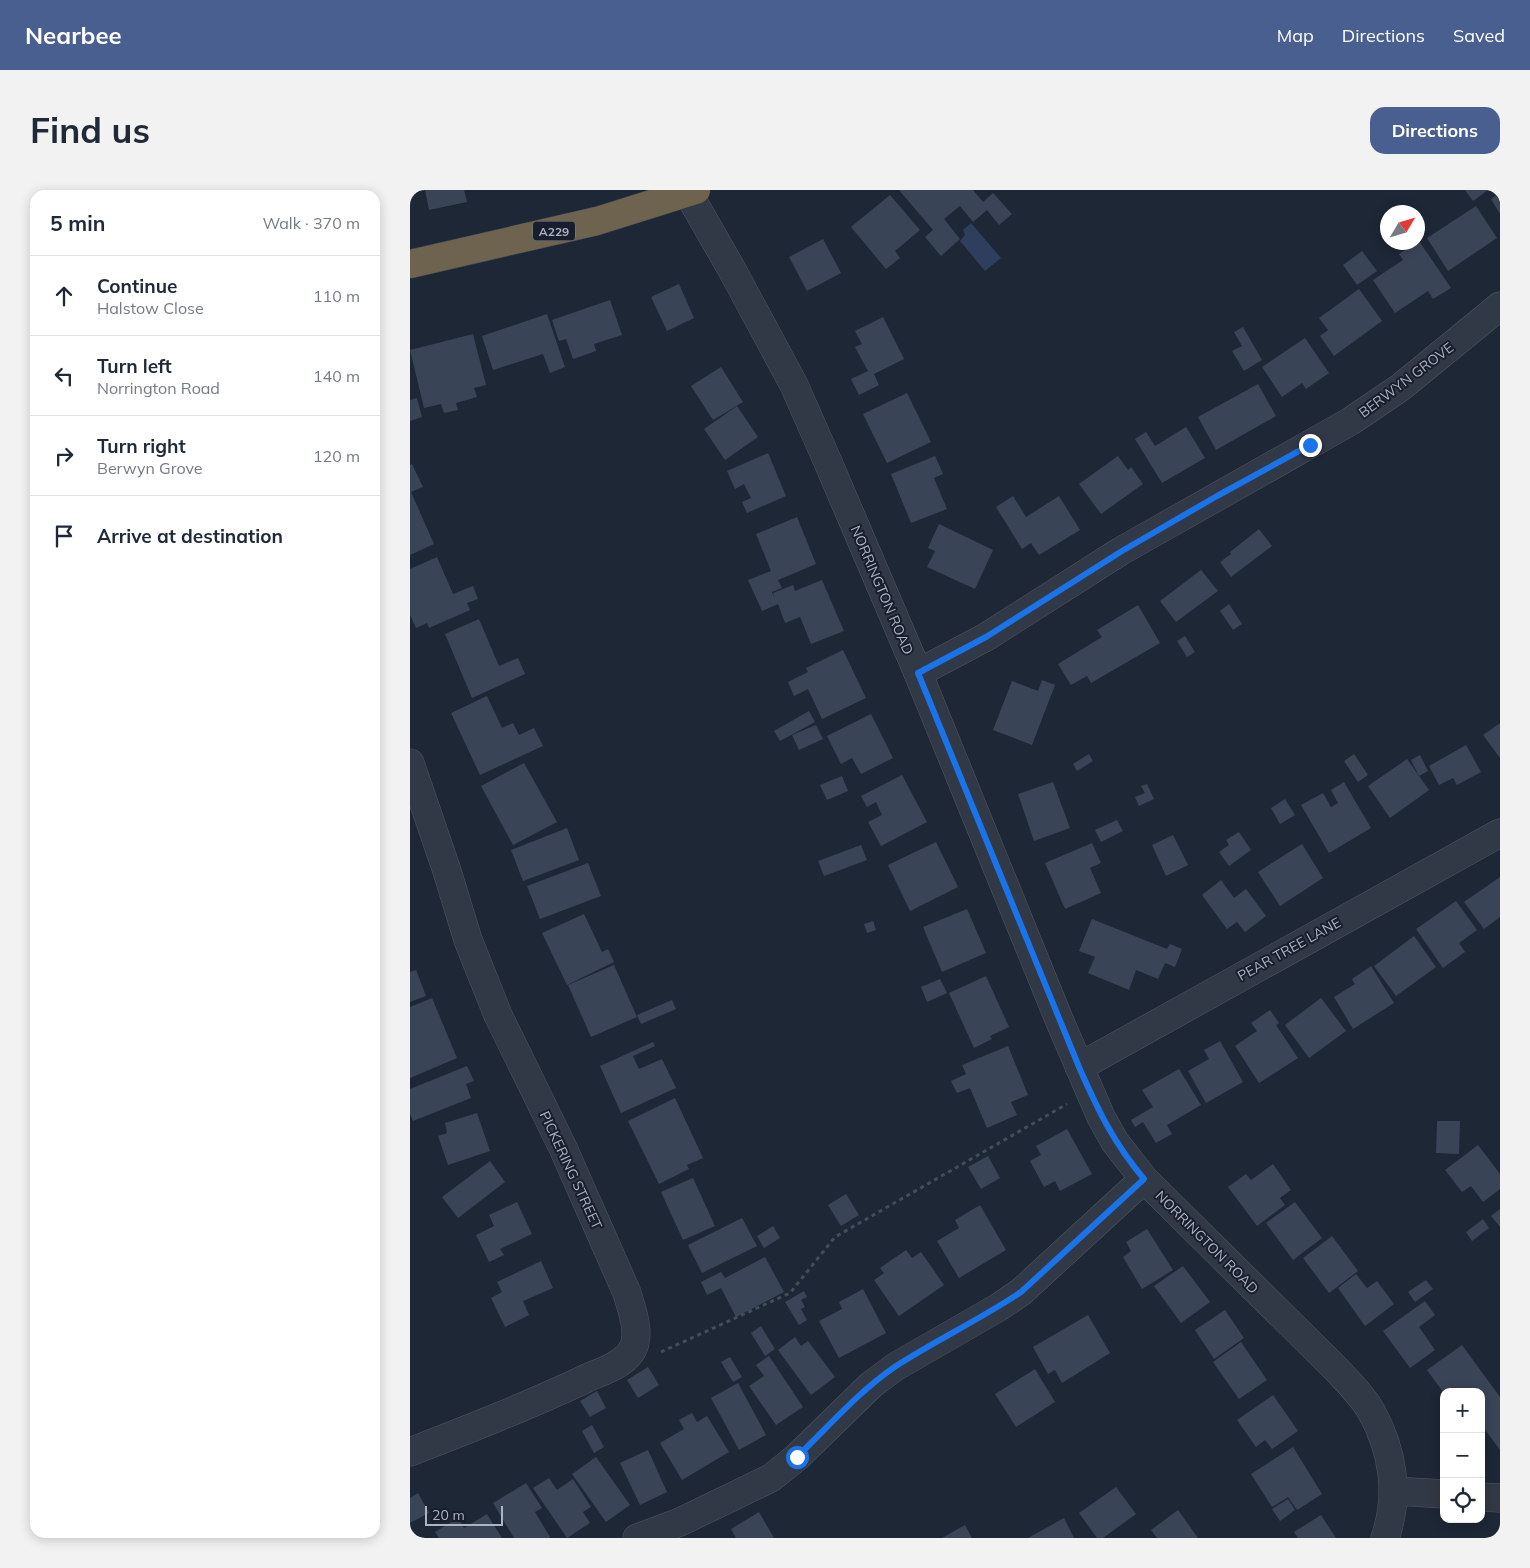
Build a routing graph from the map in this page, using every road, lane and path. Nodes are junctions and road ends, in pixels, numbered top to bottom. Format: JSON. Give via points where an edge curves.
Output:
{"nodes":[{"id":1,"x":692,"y":192,"type":"edge"},
{"id":2,"x":410,"y":264,"type":"edge"},
{"id":3,"x":1500,"y":306,"type":"edge"},
{"id":4,"x":918,"y":673,"type":"junction"},
{"id":5,"x":410,"y":763,"type":"edge"},
{"id":6,"x":1500,"y":833,"type":"edge"},
{"id":7,"x":1084,"y":1079,"type":"junction"},
{"id":8,"x":1144,"y":1179,"type":"junction"},
{"id":9,"x":631,"y":1352,"type":"junction"},
{"id":10,"x":410,"y":1452,"type":"edge"},
{"id":11,"x":1394,"y":1491,"type":"junction"},
{"id":12,"x":1440,"y":1494,"type":"edge"},
{"id":13,"x":1485,"y":1496,"type":"edge"},
{"id":14,"x":1500,"y":1498,"type":"edge"},
{"id":15,"x":684,"y":1530,"type":"edge"},
{"id":16,"x":637,"y":1538,"type":"edge"},
{"id":17,"x":1385,"y":1538,"type":"edge"}],
"edges":[{"from":1,"to":2,"type":"highway","number":"A229","via":[[598,221]]},
{"from":1,"to":4,"type":"street","name":"NORRINGTON ROAD","via":[[794,385]]},
{"from":3,"to":4,"type":"street","name":"BERWYN GROVE","via":[[1401,387],[1351,421],[1137,542],[986,637]]},
{"from":4,"to":7,"type":"street","name":"NORRINGTON ROAD"},
{"from":5,"to":9,"type":"street","name":"PICKERING STREET","via":[[468,940],[498,1016],[563,1148],[627,1293],[634,1318]]},
{"from":6,"to":7,"type":"street","name":"PEAR TREE LANE"},
{"from":7,"to":8,"type":"street","name":"NORRINGTON ROAD","via":[[1115,1142]]},
{"from":7,"to":9,"type":"path","via":[[835,1236],[790,1293],[643,1360]]},
{"from":8,"to":11,"type":"street","name":"NORRINGTON ROAD","via":[[1357,1392],[1381,1432],[1392,1470]]},
{"from":8,"to":15,"type":"street","via":[[1021,1292],[895,1367],[871,1385],[771,1478]]},
{"from":9,"to":10,"type":"street","via":[[613,1366],[551,1395]]},
{"from":11,"to":12,"type":"street"},
{"from":11,"to":17,"type":"street","name":"NORRINGTON ROAD"},
{"from":13,"to":14,"type":"street"},
{"from":15,"to":16,"type":"street"}]}
